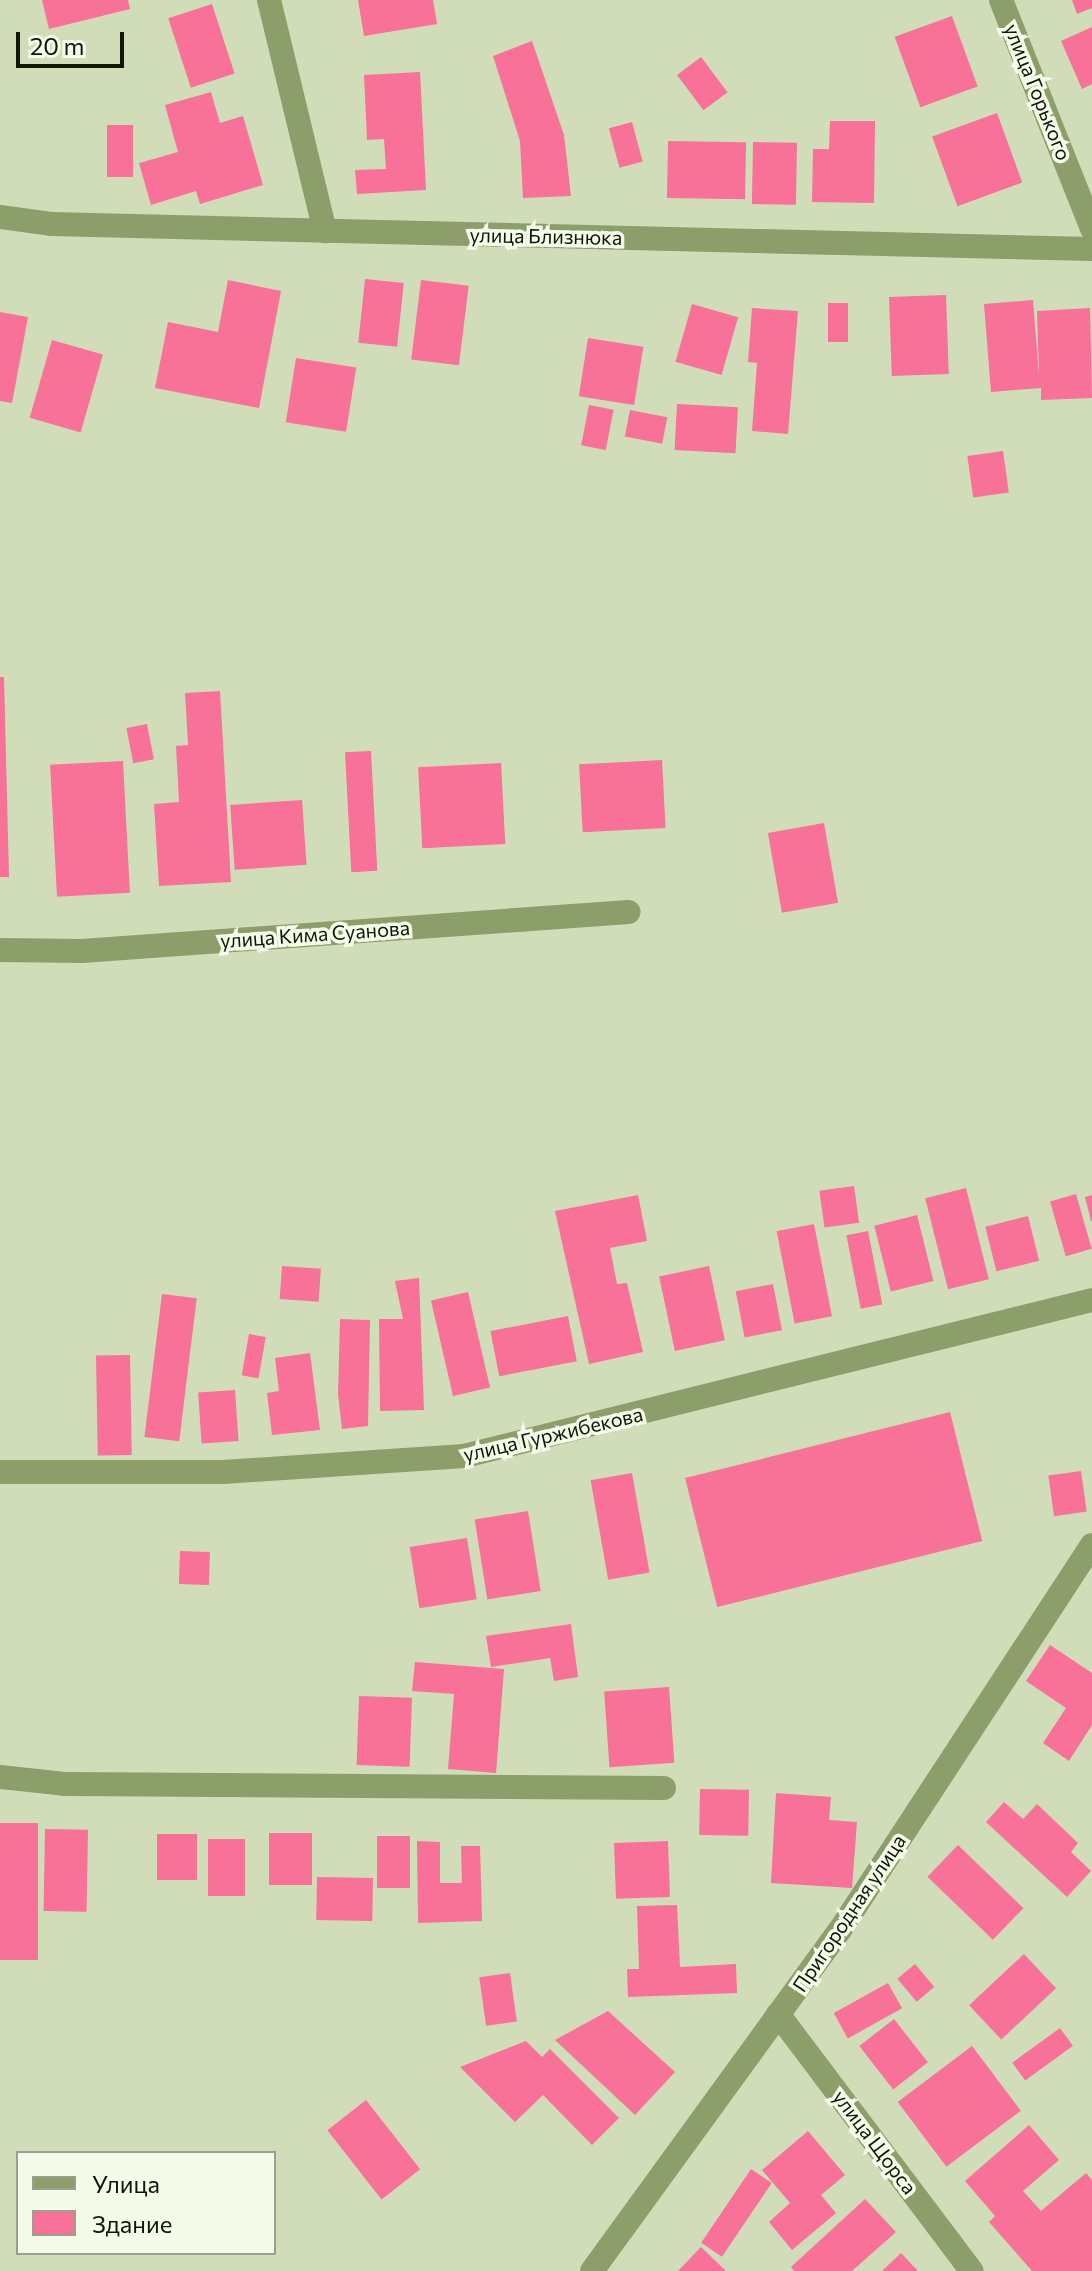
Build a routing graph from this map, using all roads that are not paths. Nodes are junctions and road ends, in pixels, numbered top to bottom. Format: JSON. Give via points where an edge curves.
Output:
{"nodes":[{"id":1,"x":269,"y":0,"type":"edge"},
{"id":2,"x":1001,"y":0,"type":"edge"},
{"id":3,"x":0,"y":217,"type":"edge"},
{"id":4,"x":1092,"y":229,"type":"edge"},
{"id":5,"x":325,"y":231,"type":"junction"},
{"id":6,"x":1092,"y":249,"type":"edge"},
{"id":7,"x":629,"y":912,"type":"dead end"},
{"id":8,"x":0,"y":950,"type":"edge"},
{"id":9,"x":1092,"y":1300,"type":"edge"},
{"id":10,"x":0,"y":1472,"type":"edge"},
{"id":11,"x":1092,"y":1545,"type":"edge"},
{"id":12,"x":0,"y":1777,"type":"edge"},
{"id":13,"x":664,"y":1788,"type":"dead end"},
{"id":14,"x":778,"y":2014,"type":"junction"},
{"id":15,"x":592,"y":2271,"type":"edge"},
{"id":16,"x":972,"y":2271,"type":"edge"}],
"edges":[{"from":1,"to":5,"type":"street"},
{"from":2,"to":4,"type":"street","name":"улица Горького"},
{"from":3,"to":5,"type":"street","name":"улица Близнюка","via":[[51,224]]},
{"from":5,"to":6,"type":"street","name":"улица Близнюка"},
{"from":7,"to":8,"type":"street","name":"улица Кима Суанова","via":[[82,951]]},
{"from":9,"to":10,"type":"street","name":"улица Гуржибекова","via":[[464,1456],[223,1472]]},
{"from":11,"to":14,"type":"street","name":"Пригородная улица","via":[[840,1930]]},
{"from":12,"to":13,"type":"street","via":[[65,1784]]},
{"from":14,"to":15,"type":"street","name":"Пригородная улица"},
{"from":14,"to":16,"type":"street","name":"улица Щорса"}]}
